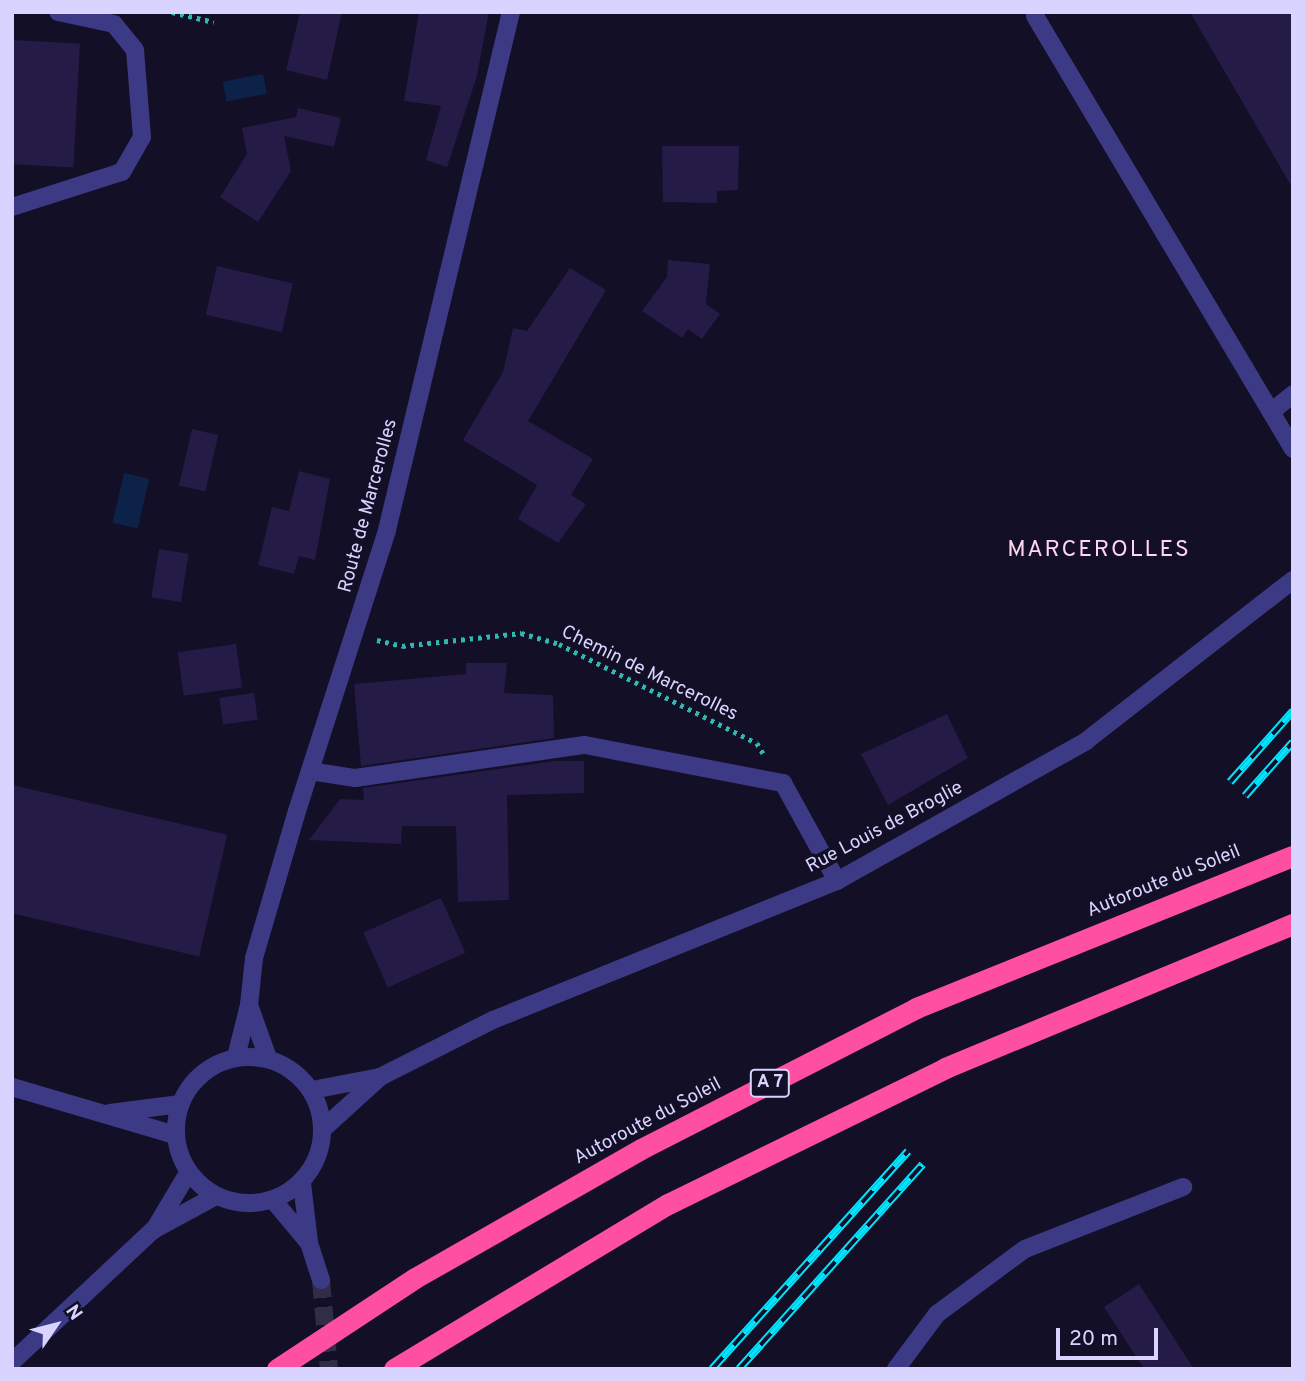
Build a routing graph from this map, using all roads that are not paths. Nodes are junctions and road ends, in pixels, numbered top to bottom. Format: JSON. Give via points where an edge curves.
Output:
{"nodes":[{"id":1,"x":58,"y":12,"type":"edge"},
{"id":2,"x":511,"y":12,"type":"edge"},
{"id":3,"x":1035,"y":16,"type":"dead end"},
{"id":4,"x":12,"y":207,"type":"edge"},
{"id":5,"x":1293,"y":394,"type":"edge"},
{"id":6,"x":1271,"y":412,"type":"junction"},
{"id":7,"x":1293,"y":449,"type":"edge"},
{"id":8,"x":1293,"y":580,"type":"edge"},
{"id":9,"x":310,"y":771,"type":"junction"},
{"id":10,"x":1293,"y":856,"type":"edge"},
{"id":11,"x":837,"y":881,"type":"junction"},
{"id":12,"x":1293,"y":924,"type":"edge"},
{"id":13,"x":249,"y":1005,"type":"junction"},
{"id":14,"x":236,"y":1057,"type":"junction"},
{"id":15,"x":268,"y":1058,"type":"junction"},
{"id":16,"x":380,"y":1077,"type":"junction"},
{"id":17,"x":12,"y":1087,"type":"edge"},
{"id":18,"x":312,"y":1090,"type":"junction"},
{"id":19,"x":180,"y":1104,"type":"junction"},
{"id":20,"x":104,"y":1114,"type":"junction"},
{"id":21,"x":324,"y":1128,"type":"junction"},
{"id":22,"x":175,"y":1135,"type":"junction"},
{"id":23,"x":188,"y":1173,"type":"junction"},
{"id":24,"x":302,"y":1183,"type":"junction"},
{"id":25,"x":1183,"y":1187,"type":"dead end"},
{"id":26,"x":216,"y":1196,"type":"junction"},
{"id":27,"x":273,"y":1200,"type":"junction"},
{"id":28,"x":153,"y":1230,"type":"junction"},
{"id":29,"x":309,"y":1243,"type":"junction"},
{"id":30,"x":321,"y":1280,"type":"tunnel mouth"},
{"id":31,"x":12,"y":1362,"type":"edge"},
{"id":32,"x":277,"y":1369,"type":"edge"},
{"id":33,"x":394,"y":1369,"type":"edge"},
{"id":34,"x":896,"y":1369,"type":"edge"}],
"edges":[{"from":1,"to":4,"type":"street","via":[[114,24],[135,50],[142,137],[122,172]]},
{"from":2,"to":9,"type":"street","name":"Route de Marcerolles","via":[[387,530]]},
{"from":3,"to":6,"type":"street"},
{"from":5,"to":6,"type":"street"},
{"from":6,"to":7,"type":"street"},
{"from":8,"to":11,"type":"street","name":"Rue Louis de Broglie","via":[[1086,741]]},
{"from":9,"to":11,"type":"street","via":[[355,778],[585,745],[783,783]]},
{"from":9,"to":13,"type":"street","name":"Route de Marcerolles","via":[[254,957]]},
{"from":10,"to":32,"type":"highway","name":"Autoroute du Soleil","number":"A 7","via":[[916,1008],[641,1149],[415,1278]]},
{"from":11,"to":16,"type":"street","name":"Rue Louis de Broglie","via":[[493,1020]]},
{"from":12,"to":33,"type":"highway","via":[[946,1068],[668,1204]]},
{"from":13,"to":14,"type":"street","name":"Route de Marcerolles"},
{"from":13,"to":15,"type":"street","name":"Route de Marcerolles"},
{"from":14,"to":15,"type":"street"},
{"from":14,"to":19,"type":"street","via":[[202,1073]]},
{"from":15,"to":18,"type":"street","via":[[291,1069]]},
{"from":16,"to":18,"type":"street","name":"Rue Louis de Broglie"},
{"from":16,"to":21,"type":"street","name":"Rue Louis de Broglie"},
{"from":17,"to":20,"type":"street"},
{"from":18,"to":21,"type":"street"},
{"from":19,"to":20,"type":"street"},
{"from":19,"to":22,"type":"street"},
{"from":20,"to":22,"type":"street"},
{"from":21,"to":24,"type":"street","via":[[319,1156]]},
{"from":22,"to":23,"type":"street"},
{"from":23,"to":26,"type":"street"},
{"from":23,"to":28,"type":"street"},
{"from":24,"to":27,"type":"street"},
{"from":24,"to":29,"type":"street"},
{"from":25,"to":34,"type":"street","via":[[1025,1249],[937,1314]]},
{"from":26,"to":27,"type":"street","via":[[245,1204]]},
{"from":26,"to":28,"type":"street"},
{"from":27,"to":29,"type":"street"},
{"from":28,"to":31,"type":"street"},
{"from":29,"to":30,"type":"street"}]}
